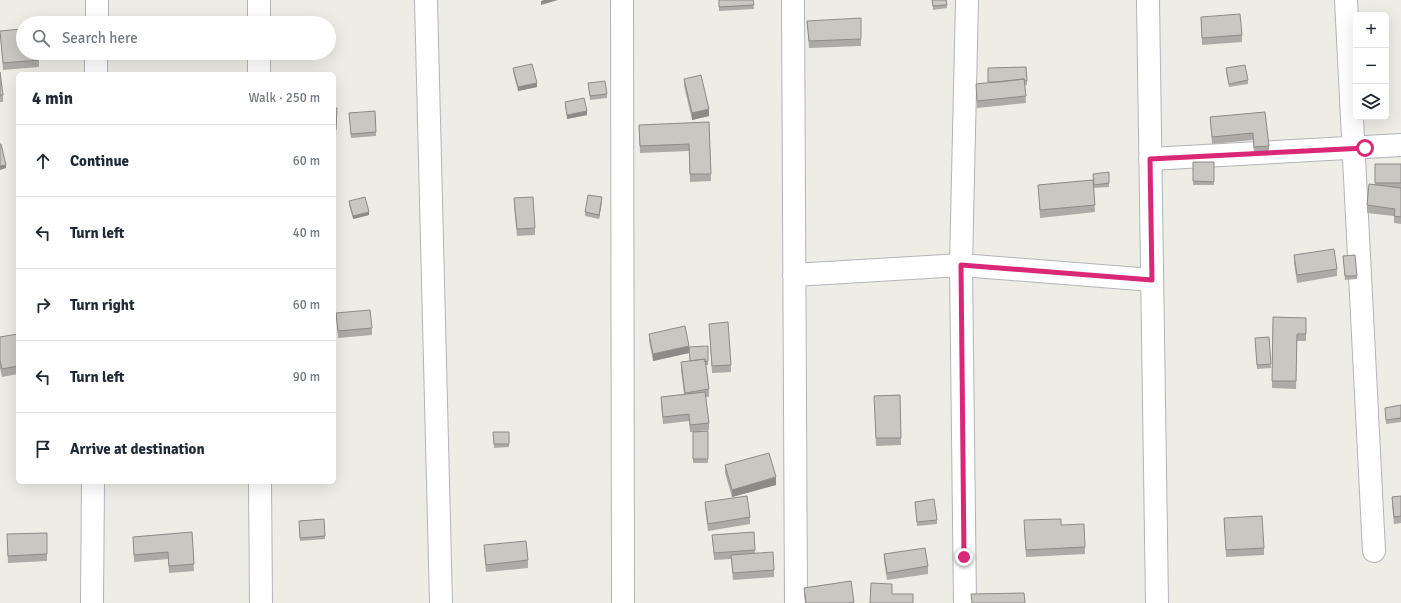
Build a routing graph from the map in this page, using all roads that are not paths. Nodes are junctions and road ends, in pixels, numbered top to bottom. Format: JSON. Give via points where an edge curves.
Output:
{"nodes":[{"id":1,"x":97,"y":0,"type":"edge"},
{"id":2,"x":259,"y":0,"type":"edge"},
{"id":3,"x":426,"y":0,"type":"edge"},
{"id":4,"x":622,"y":0,"type":"edge"},
{"id":5,"x":793,"y":0,"type":"edge"},
{"id":6,"x":966,"y":0,"type":"edge"},
{"id":7,"x":1148,"y":0,"type":"edge"},
{"id":8,"x":1346,"y":0,"type":"edge"},
{"id":9,"x":96,"y":16,"type":"edge"},
{"id":10,"x":259,"y":16,"type":"edge"},
{"id":11,"x":96,"y":60,"type":"edge"},
{"id":12,"x":259,"y":60,"type":"edge"},
{"id":13,"x":96,"y":72,"type":"edge"},
{"id":14,"x":259,"y":72,"type":"edge"},
{"id":15,"x":1401,"y":145,"type":"edge"},
{"id":16,"x":1353,"y":148,"type":"junction"},
{"id":17,"x":1150,"y":159,"type":"junction"},
{"id":18,"x":961,"y":265,"type":"junction"},
{"id":19,"x":794,"y":274,"type":"junction"},
{"id":20,"x":1152,"y":280,"type":"junction"},
{"id":21,"x":93,"y":484,"type":"edge"},
{"id":22,"x":260,"y":484,"type":"edge"},
{"id":23,"x":1374,"y":551,"type":"dead end"},
{"id":24,"x":92,"y":603,"type":"edge"},
{"id":25,"x":261,"y":603,"type":"edge"},
{"id":26,"x":441,"y":603,"type":"edge"},
{"id":27,"x":623,"y":603,"type":"edge"},
{"id":28,"x":796,"y":603,"type":"edge"},
{"id":29,"x":965,"y":603,"type":"edge"},
{"id":30,"x":1157,"y":603,"type":"edge"}],
"edges":[{"from":1,"to":9,"type":"street"},
{"from":2,"to":10,"type":"street"},
{"from":3,"to":26,"type":"street"},
{"from":4,"to":27,"type":"street"},
{"from":5,"to":19,"type":"street"},
{"from":6,"to":18,"type":"street"},
{"from":7,"to":17,"type":"street"},
{"from":8,"to":16,"type":"street"},
{"from":11,"to":13,"type":"street"},
{"from":12,"to":14,"type":"street"},
{"from":15,"to":16,"type":"street"},
{"from":16,"to":17,"type":"street"},
{"from":16,"to":23,"type":"street"},
{"from":17,"to":20,"type":"street"},
{"from":18,"to":19,"type":"street"},
{"from":18,"to":20,"type":"street"},
{"from":18,"to":29,"type":"street"},
{"from":19,"to":28,"type":"street"},
{"from":20,"to":30,"type":"street"},
{"from":21,"to":24,"type":"street"},
{"from":22,"to":25,"type":"street"}]}
